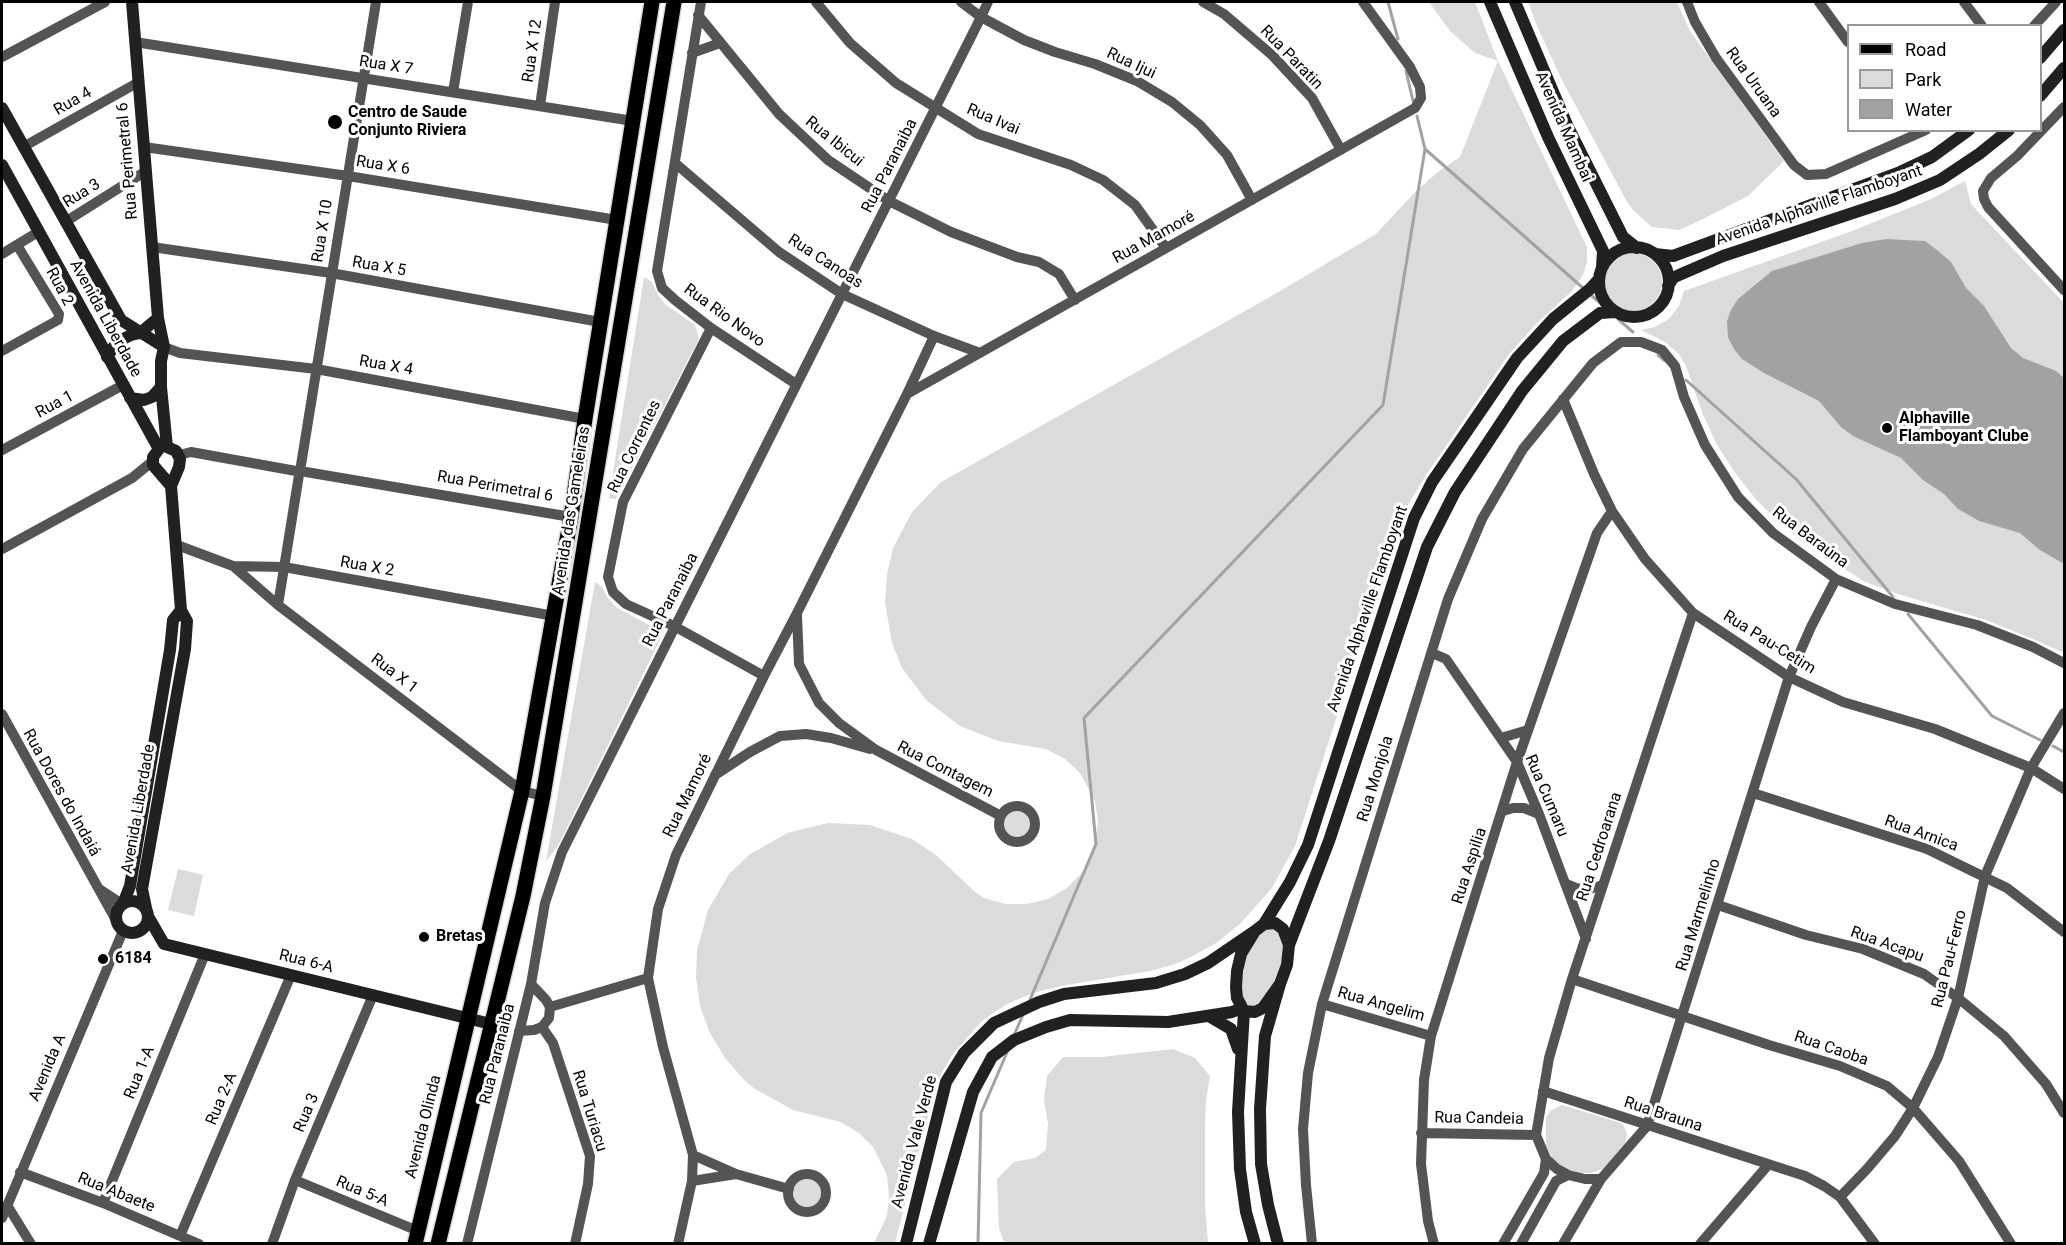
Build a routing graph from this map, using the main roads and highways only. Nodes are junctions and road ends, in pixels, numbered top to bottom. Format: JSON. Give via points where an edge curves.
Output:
{"nodes":[{"id":1,"x":652,"y":2,"type":"edge"},
{"id":2,"x":674,"y":2,"type":"edge"},
{"id":3,"x":585,"y":419,"type":"junction"},
{"id":4,"x":602,"y":447,"type":"junction"},
{"id":5,"x":469,"y":1018,"type":"joint"},
{"id":6,"x":416,"y":1237,"type":"edge"},
{"id":7,"x":438,"y":1244,"type":"edge"}],
"edges":[{"from":1,"to":3,"type":"main road","name":"Avenida das Gameleiras"},
{"from":2,"to":4,"type":"main road","name":"Avenida das Gameleiras"},
{"from":3,"to":4,"type":"main road","via":[[598,425]]},
{"from":3,"to":5,"type":"main road","name":"Avenida das Gameleiras","via":[[522,791]]},
{"from":4,"to":7,"type":"main road","name":"Avenida das Gameleiras","via":[[523,896]]},
{"from":5,"to":6,"type":"main road","name":"Avenida Olinda"}]}
